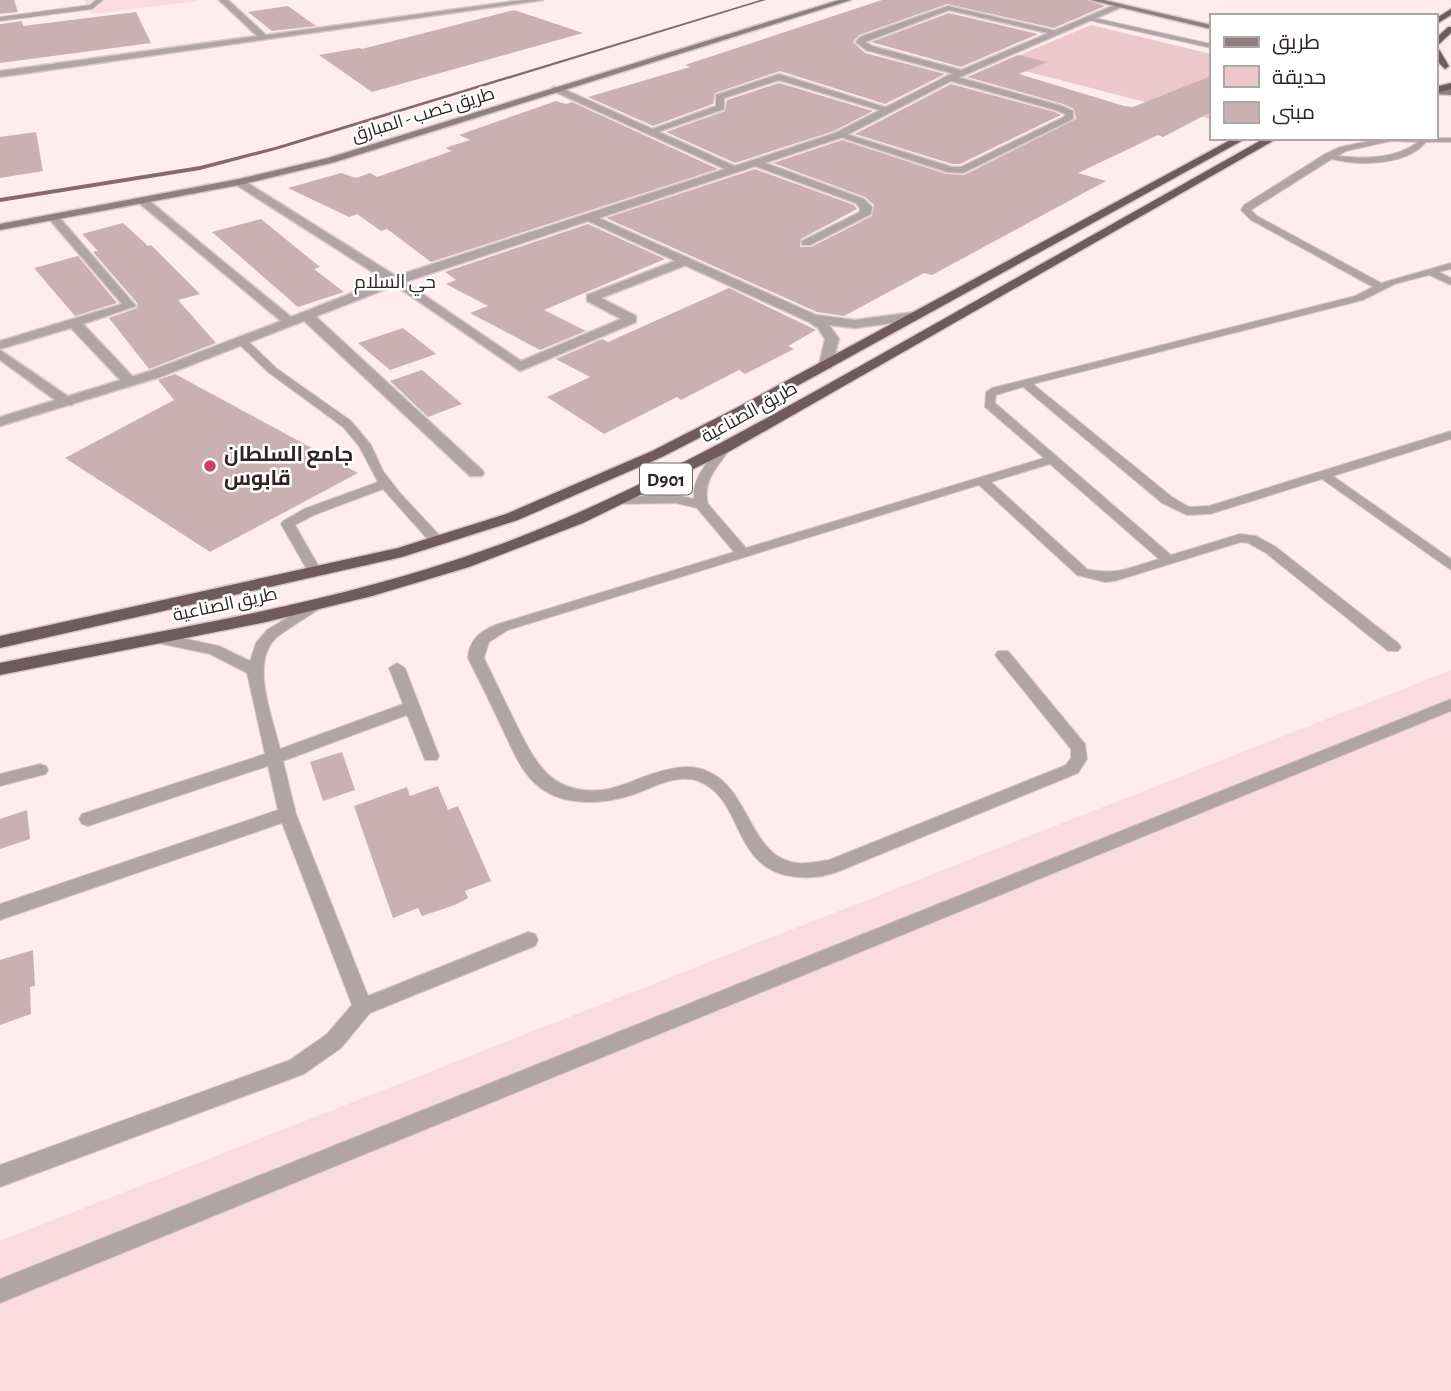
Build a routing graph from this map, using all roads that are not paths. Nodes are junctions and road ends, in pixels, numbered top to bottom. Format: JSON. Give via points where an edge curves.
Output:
{"nodes":[{"id":1,"x":100,"y":0,"type":"edge"},
{"id":2,"x":223,"y":0,"type":"edge"},
{"id":3,"x":539,"y":0,"type":"edge"},
{"id":4,"x":847,"y":0,"type":"edge"},
{"id":5,"x":1094,"y":0,"type":"edge"},
{"id":6,"x":1120,"y":6,"type":"junction"},
{"id":7,"x":0,"y":11,"type":"edge"},
{"id":8,"x":26,"y":16,"type":"junction"},
{"id":9,"x":0,"y":19,"type":"edge"},
{"id":10,"x":1090,"y":19,"type":"junction"},
{"id":11,"x":1210,"y":27,"type":"edge"},
{"id":12,"x":1451,"y":29,"type":"edge"},
{"id":13,"x":1056,"y":33,"type":"junction"},
{"id":14,"x":264,"y":38,"type":"junction"},
{"id":15,"x":1437,"y":44,"type":"edge"},
{"id":16,"x":1210,"y":46,"type":"edge"},
{"id":17,"x":962,"y":73,"type":"junction"},
{"id":18,"x":0,"y":74,"type":"edge"},
{"id":19,"x":950,"y":78,"type":"junction"},
{"id":20,"x":556,"y":89,"type":"junction"},
{"id":21,"x":889,"y":110,"type":"junction"},
{"id":22,"x":652,"y":131,"type":"junction"},
{"id":23,"x":839,"y":135,"type":"junction"},
{"id":24,"x":1238,"y":140,"type":"edge"},
{"id":25,"x":1269,"y":140,"type":"edge"},
{"id":26,"x":1368,"y":140,"type":"edge"},
{"id":27,"x":1386,"y":140,"type":"edge"},
{"id":28,"x":1423,"y":140,"type":"edge"},
{"id":29,"x":1373,"y":142,"type":"junction"},
{"id":30,"x":1328,"y":156,"type":"junction"},
{"id":31,"x":756,"y":163,"type":"junction"},
{"id":32,"x":736,"y":170,"type":"junction"},
{"id":33,"x":239,"y":182,"type":"junction"},
{"id":34,"x":143,"y":201,"type":"junction"},
{"id":35,"x":588,"y":217,"type":"junction"},
{"id":36,"x":54,"y":218,"type":"junction"},
{"id":37,"x":0,"y":227,"type":"edge"},
{"id":38,"x":806,"y":243,"type":"dead end"},
{"id":39,"x":685,"y":261,"type":"junction"},
{"id":40,"x":1451,"y":267,"type":"edge"},
{"id":41,"x":1431,"y":272,"type":"junction"},
{"id":42,"x":395,"y":281,"type":"junction"},
{"id":43,"x":1451,"y":282,"type":"edge"},
{"id":44,"x":1381,"y":287,"type":"junction"},
{"id":45,"x":307,"y":316,"type":"junction"},
{"id":46,"x":915,"y":316,"type":"junction"},
{"id":47,"x":814,"y":319,"type":"junction"},
{"id":48,"x":73,"y":323,"type":"junction"},
{"id":49,"x":290,"y":323,"type":"junction"},
{"id":50,"x":242,"y":341,"type":"junction"},
{"id":51,"x":0,"y":345,"type":"edge"},
{"id":52,"x":0,"y":354,"type":"edge"},
{"id":53,"x":826,"y":365,"type":"junction"},
{"id":54,"x":130,"y":382,"type":"junction"},
{"id":55,"x":1024,"y":383,"type":"junction"},
{"id":56,"x":67,"y":402,"type":"junction"},
{"id":57,"x":0,"y":422,"type":"edge"},
{"id":58,"x":1449,"y":438,"type":"edge"},
{"id":59,"x":725,"y":448,"type":"junction"},
{"id":60,"x":1052,"y":459,"type":"junction"},
{"id":61,"x":476,"y":473,"type":"dead end"},
{"id":62,"x":1324,"y":475,"type":"junction"},
{"id":63,"x":981,"y":480,"type":"junction"},
{"id":64,"x":386,"y":483,"type":"junction"},
{"id":65,"x":620,"y":500,"type":"junction"},
{"id":66,"x":702,"y":505,"type":"junction"},
{"id":67,"x":436,"y":540,"type":"junction"},
{"id":68,"x":743,"y":553,"type":"junction"},
{"id":69,"x":1169,"y":560,"type":"junction"},
{"id":70,"x":1451,"y":566,"type":"edge"},
{"id":71,"x":315,"y":572,"type":"junction"},
{"id":72,"x":314,"y":606,"type":"junction"},
{"id":73,"x":159,"y":638,"type":"junction"},
{"id":74,"x":0,"y":642,"type":"edge"},
{"id":75,"x":1393,"y":647,"type":"dead end"},
{"id":76,"x":1003,"y":655,"type":"dead end"},
{"id":77,"x":397,"y":668,"type":"dead end"},
{"id":78,"x":0,"y":669,"type":"edge"},
{"id":79,"x":254,"y":670,"type":"junction"},
{"id":80,"x":1451,"y":705,"type":"edge"},
{"id":81,"x":412,"y":707,"type":"junction"},
{"id":82,"x":431,"y":756,"type":"dead end"},
{"id":83,"x":273,"y":758,"type":"junction"},
{"id":84,"x":40,"y":770,"type":"dead end"},
{"id":85,"x":0,"y":780,"type":"edge"},
{"id":86,"x":287,"y":814,"type":"junction"},
{"id":87,"x":88,"y":818,"type":"dead end"},
{"id":88,"x":0,"y":912,"type":"edge"},
{"id":89,"x":528,"y":940,"type":"dead end"},
{"id":90,"x":363,"y":1007,"type":"junction"},
{"id":91,"x":0,"y":1176,"type":"edge"},
{"id":92,"x":0,"y":1291,"type":"edge"}],
"edges":[{"from":1,"to":8,"type":"lane","via":[[92,7]]},
{"from":2,"to":14,"type":"street"},
{"from":3,"to":14,"type":"street"},
{"from":4,"to":20,"type":"main road","name":"طريق خصب - المبارق"},
{"from":5,"to":6,"type":"main road"},
{"from":6,"to":10,"type":"street"},
{"from":6,"to":11,"type":"main road"},
{"from":7,"to":8,"type":"lane","via":[[24,8]]},
{"from":8,"to":9,"type":"lane"},
{"from":10,"to":13,"type":"street"},
{"from":10,"to":16,"type":"lane"},
{"from":12,"to":15,"type":"highway"},
{"from":13,"to":17,"type":"street"},
{"from":13,"to":17,"type":"street","via":[[948,8],[860,42]]},
{"from":14,"to":18,"type":"street"},
{"from":17,"to":19,"type":"street"},
{"from":19,"to":21,"type":"street"},
{"from":19,"to":23,"type":"street","via":[[1070,113],[1068,119],[963,170]]},
{"from":20,"to":22,"type":"street"},
{"from":20,"to":33,"type":"main road","name":"طريق خصب - المبارق","via":[[331,160]]},
{"from":21,"to":22,"type":"street","via":[[779,77],[719,97],[721,107]]},
{"from":21,"to":23,"type":"street"},
{"from":22,"to":32,"type":"street"},
{"from":23,"to":31,"type":"street"},
{"from":24,"to":46,"type":"highway","name":"طريق الصناعية","number":"D901"},
{"from":25,"to":59,"type":"highway","name":"طريق الصناعية","number":"D901"},
{"from":26,"to":29,"type":"lane"},
{"from":27,"to":29,"type":"lane"},
{"from":28,"to":30,"type":"lane","via":[[1413,150],[1364,161]]},
{"from":29,"to":30,"type":"lane"},
{"from":30,"to":44,"type":"lane","via":[[1246,210]]},
{"from":31,"to":32,"type":"street"},
{"from":31,"to":38,"type":"street","via":[[866,207],[865,214]]},
{"from":32,"to":35,"type":"street"},
{"from":33,"to":34,"type":"main road","name":"طريق خصب - المبارق"},
{"from":33,"to":42,"type":"street"},
{"from":34,"to":36,"type":"main road","name":"طريق خصب - المبارق"},
{"from":34,"to":49,"type":"street"},
{"from":35,"to":39,"type":"street"},
{"from":35,"to":42,"type":"street"},
{"from":36,"to":37,"type":"main road","name":"طريق خصب - المبارق"},
{"from":36,"to":48,"type":"street","via":[[130,306]]},
{"from":39,"to":42,"type":"street","via":[[591,298],[631,319],[520,367]]},
{"from":39,"to":47,"type":"street"},
{"from":40,"to":41,"type":"lane"},
{"from":41,"to":43,"type":"lane"},
{"from":41,"to":44,"type":"lane"},
{"from":42,"to":45,"type":"street"},
{"from":44,"to":55,"type":"lane","via":[[1359,298]]},
{"from":45,"to":49,"type":"street"},
{"from":45,"to":61,"type":"street"},
{"from":46,"to":47,"type":"street","via":[[855,324]]},
{"from":46,"to":53,"type":"highway","name":"طريق الصناعية","number":"D901"},
{"from":47,"to":53,"type":"street","via":[[832,339]]},
{"from":48,"to":51,"type":"street"},
{"from":48,"to":54,"type":"street"},
{"from":49,"to":50,"type":"street"},
{"from":50,"to":54,"type":"street"},
{"from":50,"to":64,"type":"lane","via":[[272,370],[346,424],[365,445]]},
{"from":52,"to":56,"type":"street"},
{"from":53,"to":67,"type":"highway","name":"طريق الصناعية","number":"D901","via":[[621,470],[512,517]]},
{"from":54,"to":56,"type":"street"},
{"from":55,"to":60,"type":"lane","via":[[996,390],[988,398],[989,404]]},
{"from":55,"to":62,"type":"lane","via":[[1167,500],[1187,511],[1210,510]]},
{"from":56,"to":57,"type":"street"},
{"from":58,"to":62,"type":"lane"},
{"from":59,"to":65,"type":"highway","name":"طريق الصناعية","number":"D901"},
{"from":59,"to":66,"type":"lane","via":[[702,480]]},
{"from":60,"to":63,"type":"lane"},
{"from":60,"to":69,"type":"lane"},
{"from":62,"to":70,"type":"lane"},
{"from":63,"to":68,"type":"lane"},
{"from":63,"to":69,"type":"lane","via":[[1082,572],[1105,578]]},
{"from":64,"to":67,"type":"lane"},
{"from":64,"to":71,"type":"lane","via":[[288,524]]},
{"from":65,"to":66,"type":"lane","via":[[676,499]]},
{"from":65,"to":72,"type":"highway","name":"طريق الصناعية","number":"D901","via":[[448,568]]},
{"from":66,"to":68,"type":"lane"},
{"from":67,"to":71,"type":"highway","name":"طريق الصناعية","number":"D901"},
{"from":68,"to":76,"type":"lane","via":[[484,636],[476,658],[526,760],[546,784],[563,792],[603,796],[683,773],[703,775],[720,785],[760,853],[775,864],[793,871],[831,867],[1072,769],[1079,760],[1079,748]]},
{"from":69,"to":75,"type":"lane","via":[[1240,538],[1262,543]]},
{"from":71,"to":74,"type":"highway","name":"طريق الصناعية","number":"D901"},
{"from":72,"to":73,"type":"highway","name":"طريق الصناعية","number":"D901"},
{"from":72,"to":79,"type":"lane","via":[[272,634]]},
{"from":73,"to":78,"type":"highway","name":"طريق الصناعية","number":"D901"},
{"from":73,"to":79,"type":"lane","via":[[214,649]]},
{"from":77,"to":81,"type":"lane"},
{"from":79,"to":83,"type":"lane"},
{"from":80,"to":92,"type":"lane"},
{"from":81,"to":82,"type":"lane"},
{"from":81,"to":83,"type":"lane"},
{"from":83,"to":86,"type":"lane"},
{"from":83,"to":87,"type":"lane"},
{"from":84,"to":85,"type":"lane"},
{"from":86,"to":88,"type":"lane"},
{"from":86,"to":90,"type":"lane"},
{"from":89,"to":90,"type":"lane"},
{"from":90,"to":91,"type":"lane","via":[[342,1036],[297,1067]]}]}
